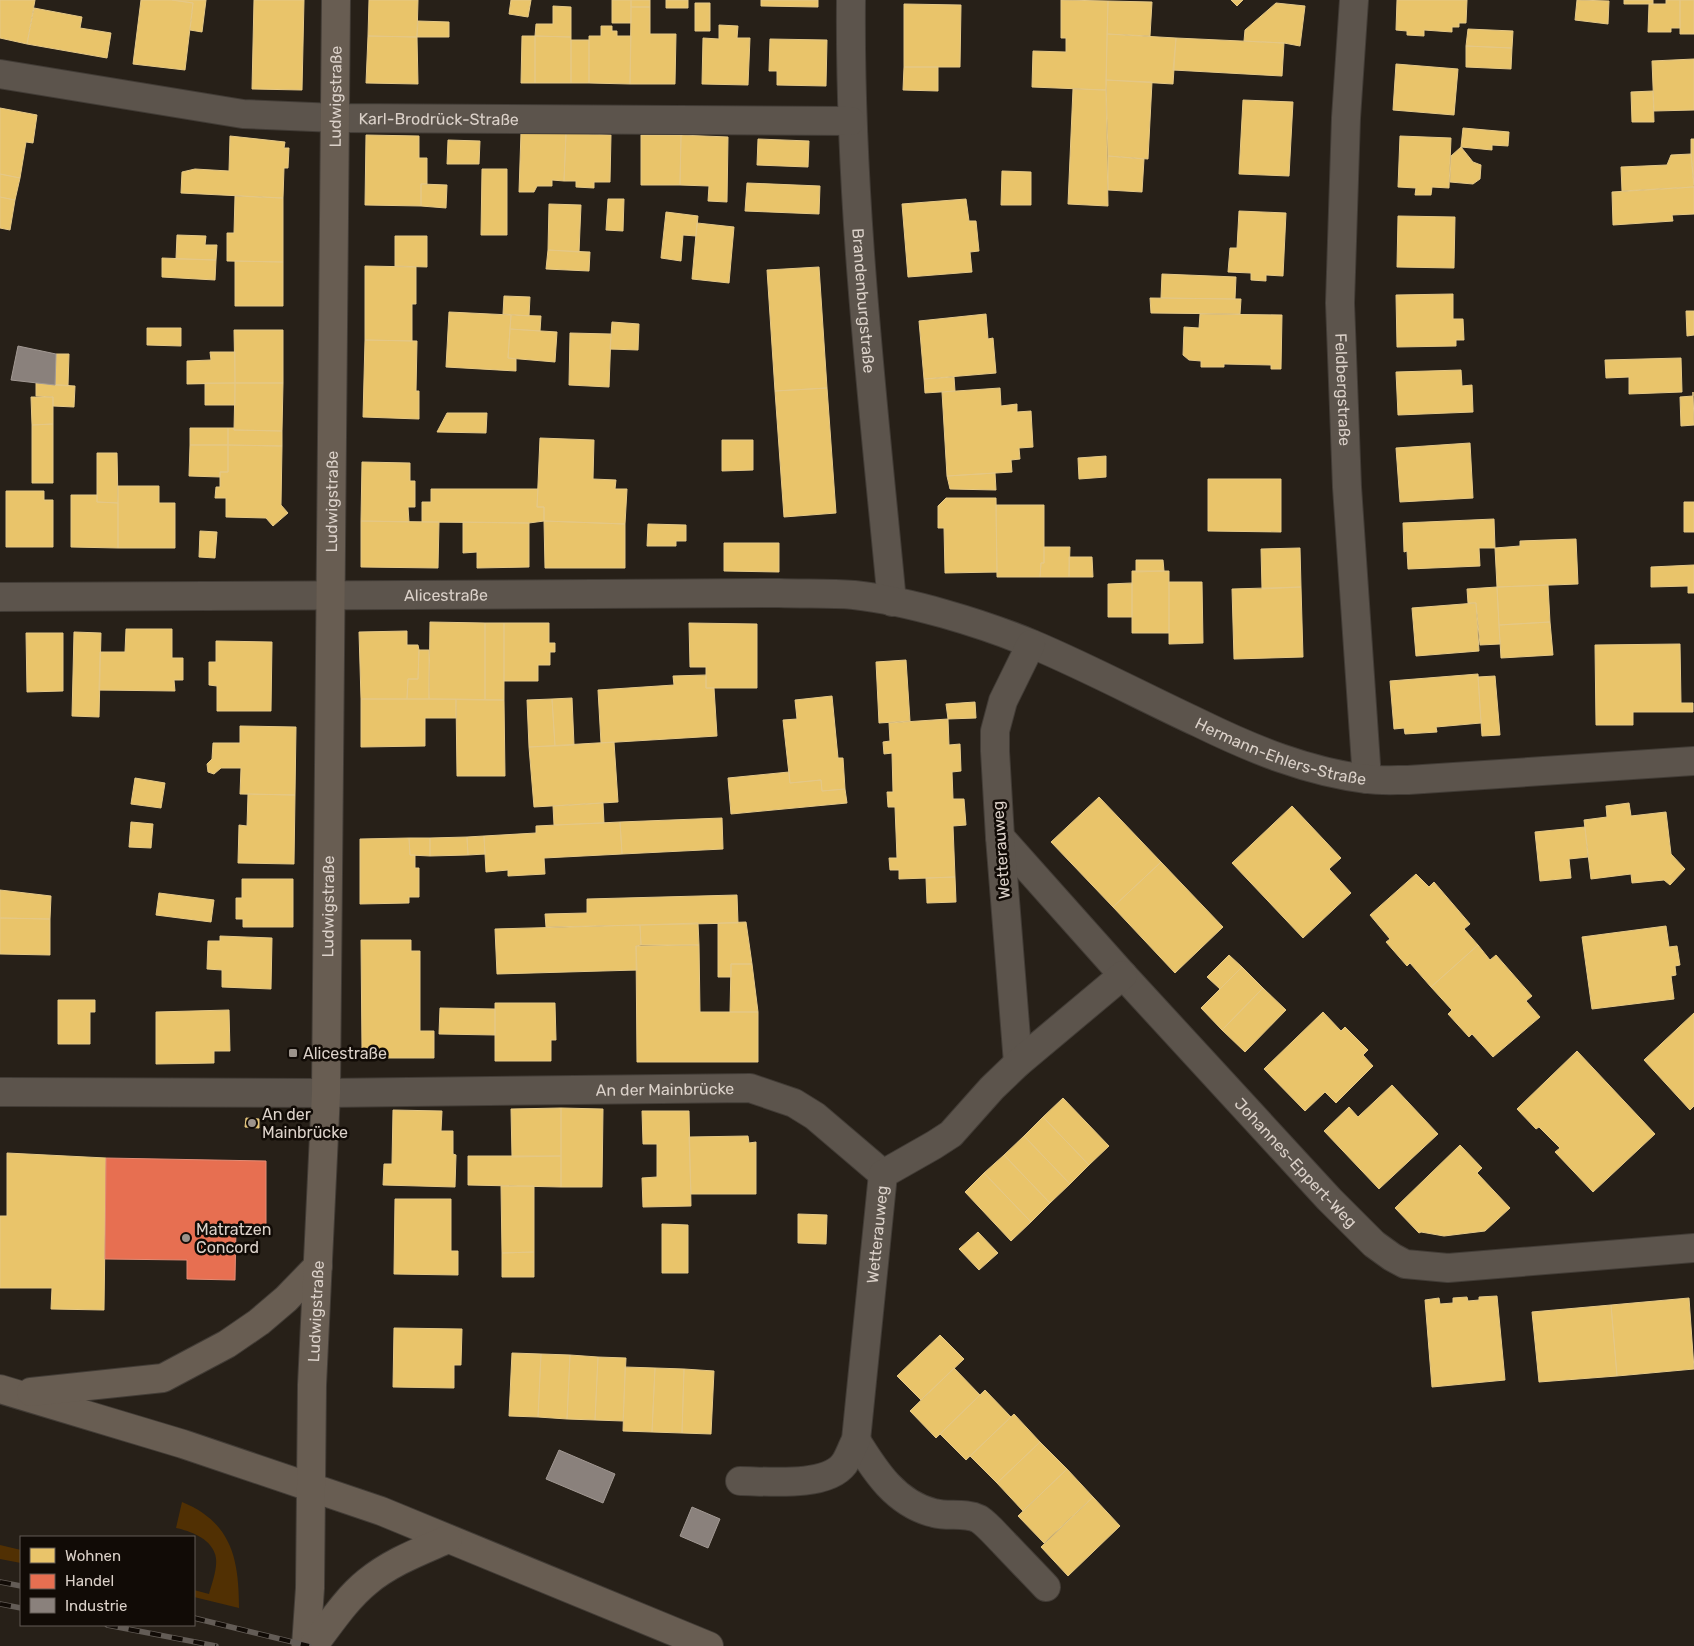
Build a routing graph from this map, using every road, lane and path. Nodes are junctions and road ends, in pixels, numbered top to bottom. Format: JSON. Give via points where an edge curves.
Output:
{"nodes":[{"id":1,"x":336,"y":0,"type":"edge"},
{"id":2,"x":851,"y":0,"type":"edge"},
{"id":3,"x":1354,"y":0,"type":"edge"},
{"id":4,"x":0,"y":74,"type":"edge"},
{"id":5,"x":336,"y":118,"type":"junction"},
{"id":6,"x":851,"y":121,"type":"junction"},
{"id":7,"x":330,"y":596,"type":"junction"},
{"id":8,"x":0,"y":597,"type":"edge"},
{"id":9,"x":892,"y":602,"type":"junction"},
{"id":10,"x":1031,"y":644,"type":"junction"},
{"id":11,"x":1694,"y":761,"type":"edge"},
{"id":12,"x":1367,"y":779,"type":"junction"},
{"id":13,"x":1000,"y":837,"type":"junction"},
{"id":14,"x":1123,"y":975,"type":"junction"},
{"id":15,"x":1018,"y":1063,"type":"junction"},
{"id":16,"x":0,"y":1092,"type":"edge"},
{"id":17,"x":326,"y":1093,"type":"junction"},
{"id":18,"x":883,"y":1174,"type":"junction"},
{"id":19,"x":1694,"y":1248,"type":"edge"},
{"id":20,"x":318,"y":1266,"type":"junction"},
{"id":21,"x":9,"y":1391,"type":"edge"},
{"id":22,"x":856,"y":1440,"type":"junction"},
{"id":23,"x":740,"y":1481,"type":"dead end"},
{"id":24,"x":311,"y":1486,"type":"junction"},
{"id":25,"x":448,"y":1539,"type":"junction"},
{"id":26,"x":1046,"y":1587,"type":"dead end"},
{"id":27,"x":306,"y":1646,"type":"edge"},
{"id":28,"x":313,"y":1646,"type":"edge"},
{"id":29,"x":709,"y":1646,"type":"edge"}],
"edges":[{"from":1,"to":5,"type":"main road","name":"Ludwigstraße"},
{"from":2,"to":6,"type":"street","name":"Brandenburgstraße"},
{"from":3,"to":12,"type":"street","name":"Feldbergstraße","via":[[1346,118],[1340,303],[1347,487]]},
{"from":4,"to":5,"type":"street","name":"Karl-Brodrück-Straße","via":[[229,113]]},
{"from":5,"to":6,"type":"street","name":"Karl-Brodrück-Straße"},
{"from":5,"to":7,"type":"main road","name":"Ludwigstraße"},
{"from":6,"to":9,"type":"street","name":"Brandenburgstraße","via":[[858,244]]},
{"from":7,"to":8,"type":"street","name":"Alicestraße"},
{"from":7,"to":9,"type":"street","name":"Alicestraße","via":[[778,593],[854,595]]},
{"from":7,"to":17,"type":"main road","name":"Ludwigstraße"},
{"from":9,"to":10,"type":"street","name":"Hermann-Ehlers-Straße"},
{"from":10,"to":12,"type":"street","name":"Hermann-Ehlers-Straße","via":[[1240,743],[1297,764]]},
{"from":10,"to":13,"type":"street","name":"Wetterauweg","via":[[1003,701],[995,731]]},
{"from":11,"to":12,"type":"street","name":"Hermann-Ehlers-Straße","via":[[1408,780]]},
{"from":13,"to":14,"type":"street","name":"Johannes-Eppert-Weg"},
{"from":13,"to":15,"type":"street","name":"Wetterauweg"},
{"from":14,"to":15,"type":"street","name":"Wetterauweg"},
{"from":14,"to":19,"type":"street","name":"Johannes-Eppert-Weg","via":[[1352,1224],[1374,1244],[1405,1264],[1448,1268]]},
{"from":15,"to":18,"type":"street","name":"Wetterauweg","via":[[951,1134]]},
{"from":16,"to":17,"type":"street","name":"An der Mainbrücke"},
{"from":17,"to":18,"type":"street","name":"An der Mainbrücke","via":[[750,1088],[794,1103],[815,1116]]},
{"from":17,"to":20,"type":"main road","name":"Ludwigstraße"},
{"from":18,"to":22,"type":"street","name":"Wetterauweg"},
{"from":20,"to":21,"type":"main road","via":[[259,1322],[227,1344],[163,1378]]},
{"from":20,"to":24,"type":"main road","name":"Ludwigstraße"},
{"from":21,"to":24,"type":"main road"},
{"from":22,"to":23,"type":"street","name":"Wetterauweg","via":[[843,1465],[819,1478]]},
{"from":22,"to":26,"type":"street","via":[[883,1480],[900,1498],[934,1514],[978,1519]]},
{"from":24,"to":25,"type":"main road"},
{"from":24,"to":27,"type":"main road","name":"Ludwigstraße"},
{"from":25,"to":28,"type":"main road","via":[[394,1563],[367,1581]]},
{"from":25,"to":29,"type":"main road"}]}
